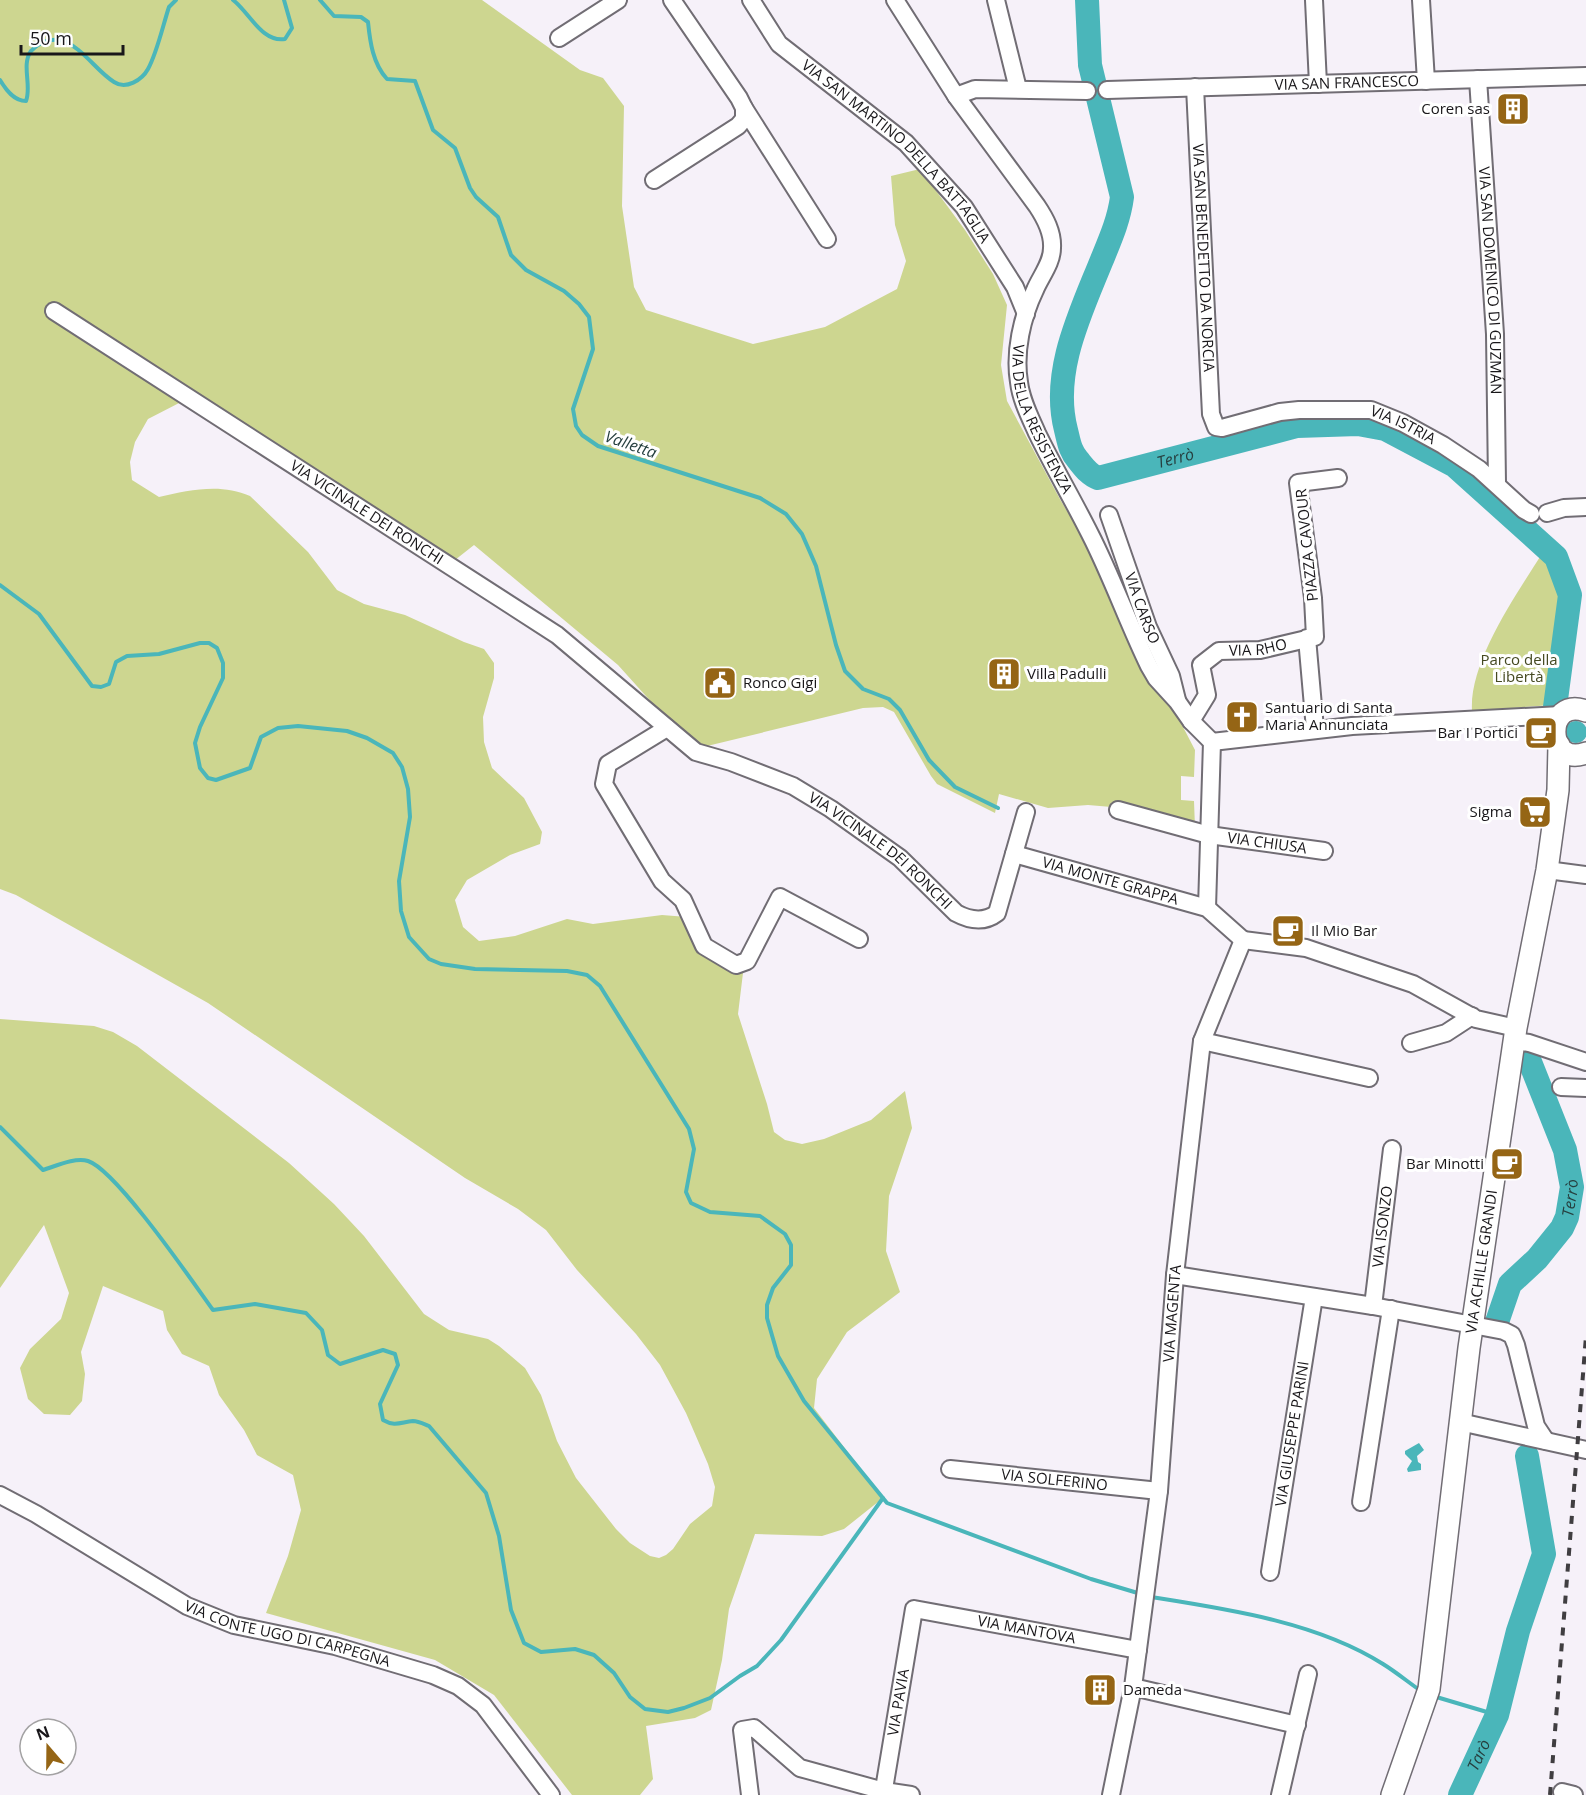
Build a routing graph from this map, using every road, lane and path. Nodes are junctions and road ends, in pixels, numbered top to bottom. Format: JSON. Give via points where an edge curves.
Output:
{"nodes":[{"id":1,"x":618,"y":0,"type":"edge"},
{"id":2,"x":672,"y":0,"type":"edge"},
{"id":3,"x":751,"y":0,"type":"edge"},
{"id":4,"x":895,"y":0,"type":"edge"},
{"id":5,"x":996,"y":0,"type":"edge"},
{"id":6,"x":1314,"y":0,"type":"edge"},
{"id":7,"x":1421,"y":0,"type":"edge"},
{"id":8,"x":559,"y":38,"type":"dead end"},
{"id":9,"x":1586,"y":76,"type":"edge"},
{"id":10,"x":1479,"y":79,"type":"junction"},
{"id":11,"x":1426,"y":81,"type":"junction"},
{"id":12,"x":1318,"y":84,"type":"junction"},
{"id":13,"x":1195,"y":87,"type":"junction"},
{"id":14,"x":1018,"y":89,"type":"junction"},
{"id":15,"x":1107,"y":90,"type":"dead end"},
{"id":16,"x":1087,"y":91,"type":"dead end"},
{"id":17,"x":956,"y":96,"type":"junction"},
{"id":18,"x":744,"y":108,"type":"junction"},
{"id":19,"x":654,"y":180,"type":"dead end"},
{"id":20,"x":827,"y":239,"type":"dead end"},
{"id":21,"x":54,"y":311,"type":"dead end"},
{"id":22,"x":1026,"y":314,"type":"junction"},
{"id":23,"x":1216,"y":427,"type":"joint"},
{"id":24,"x":1338,"y":478,"type":"dead end"},
{"id":25,"x":1497,"y":483,"type":"junction"},
{"id":26,"x":1586,"y":507,"type":"edge"},
{"id":27,"x":1109,"y":515,"type":"dead end"},
{"id":28,"x":1307,"y":638,"type":"junction"},
{"id":29,"x":1177,"y":701,"type":"junction"},
{"id":30,"x":1577,"y":708,"type":"edge"},
{"id":31,"x":1191,"y":721,"type":"junction"},
{"id":32,"x":667,"y":728,"type":"junction"},
{"id":33,"x":1315,"y":729,"type":"junction"},
{"id":34,"x":1212,"y":742,"type":"junction"},
{"id":35,"x":1559,"y":746,"type":"junction"},
{"id":36,"x":1583,"y":754,"type":"edge"},
{"id":37,"x":1558,"y":790,"type":"junction"},
{"id":38,"x":1118,"y":810,"type":"dead end"},
{"id":39,"x":1026,"y":812,"type":"dead end"},
{"id":40,"x":1209,"y":835,"type":"junction"},
{"id":41,"x":1324,"y":851,"type":"dead end"},
{"id":42,"x":1014,"y":854,"type":"junction"},
{"id":43,"x":1548,"y":870,"type":"junction"},
{"id":44,"x":1586,"y":875,"type":"edge"},
{"id":45,"x":1207,"y":908,"type":"junction"},
{"id":46,"x":860,"y":939,"type":"dead end"},
{"id":47,"x":1243,"y":940,"type":"junction"},
{"id":48,"x":1472,"y":1016,"type":"junction"},
{"id":49,"x":1516,"y":1035,"type":"junction"},
{"id":50,"x":1202,"y":1041,"type":"junction"},
{"id":51,"x":1411,"y":1043,"type":"dead end"},
{"id":52,"x":1586,"y":1062,"type":"edge"},
{"id":53,"x":1369,"y":1078,"type":"dead end"},
{"id":54,"x":1561,"y":1087,"type":"dead end"},
{"id":55,"x":1586,"y":1088,"type":"edge"},
{"id":56,"x":1392,"y":1149,"type":"dead end"},
{"id":57,"x":1175,"y":1275,"type":"junction"},
{"id":58,"x":1314,"y":1297,"type":"junction"},
{"id":59,"x":1373,"y":1306,"type":"junction"},
{"id":60,"x":1391,"y":1309,"type":"junction"},
{"id":61,"x":1473,"y":1326,"type":"junction"},
{"id":62,"x":1460,"y":1422,"type":"junction"},
{"id":63,"x":1546,"y":1441,"type":"junction"},
{"id":64,"x":1586,"y":1450,"type":"edge"},
{"id":65,"x":950,"y":1469,"type":"dead end"},
{"id":66,"x":1159,"y":1491,"type":"junction"},
{"id":67,"x":0,"y":1495,"type":"edge"},
{"id":68,"x":1361,"y":1502,"type":"dead end"},
{"id":69,"x":1270,"y":1572,"type":"dead end"},
{"id":70,"x":914,"y":1609,"type":"joint"},
{"id":71,"x":1138,"y":1650,"type":"junction"},
{"id":72,"x":1308,"y":1674,"type":"dead end"},
{"id":73,"x":1133,"y":1687,"type":"junction"},
{"id":74,"x":1297,"y":1725,"type":"junction"},
{"id":75,"x":884,"y":1793,"type":"edge"},
{"id":76,"x":551,"y":1795,"type":"edge"},
{"id":77,"x":750,"y":1795,"type":"edge"},
{"id":78,"x":911,"y":1795,"type":"edge"},
{"id":79,"x":1111,"y":1795,"type":"edge"},
{"id":80,"x":1280,"y":1795,"type":"edge"},
{"id":81,"x":1392,"y":1795,"type":"edge"}],
"edges":[{"from":1,"to":8,"type":"street"},
{"from":2,"to":18,"type":"street"},
{"from":3,"to":22,"type":"street","name":"VIA SAN MARTINO DELLA BATTAGLIA","via":[[779,44],[906,143],[964,207],[1015,287]]},
{"from":4,"to":17,"type":"street","name":"VIA DELLA RESISTENZA"},
{"from":5,"to":14,"type":"street"},
{"from":6,"to":12,"type":"street"},
{"from":7,"to":11,"type":"street"},
{"from":9,"to":10,"type":"street","name":"VIA SAN FRANCESCO"},
{"from":10,"to":11,"type":"street","name":"VIA SAN FRANCESCO"},
{"from":10,"to":25,"type":"street","name":"VIA SAN DOMENICO DI GUZMÁN","via":[[1494,334]]},
{"from":11,"to":12,"type":"street","name":"VIA SAN FRANCESCO"},
{"from":12,"to":13,"type":"street","name":"VIA SAN FRANCESCO"},
{"from":13,"to":15,"type":"street","name":"VIA SAN FRANCESCO"},
{"from":13,"to":23,"type":"street","name":"VIA SAN BENEDETTO DA NORCIA","via":[[1211,414]]},
{"from":14,"to":16,"type":"street"},
{"from":14,"to":17,"type":"street","via":[[975,89]]},
{"from":17,"to":22,"type":"street","name":"VIA DELLA RESISTENZA","via":[[1036,206],[1050,234],[1049,263]]},
{"from":18,"to":19,"type":"street","via":[[744,119],[738,126]]},
{"from":18,"to":20,"type":"street"},
{"from":21,"to":32,"type":"street","name":"VIA VICINALE DEI RONCHI","via":[[557,635]]},
{"from":22,"to":29,"type":"street","name":"VIA DELLA RESISTENZA","via":[[1017,370],[1027,410],[1098,550],[1149,666]]},
{"from":23,"to":25,"type":"street","name":"VIA ISTRIA","via":[[1280,412],[1371,410],[1443,445]]},
{"from":24,"to":28,"type":"street","name":"PIAZZA CAVOUR","via":[[1298,483],[1313,598],[1315,637]]},
{"from":25,"to":26,"type":"street","name":"VIA ISTRIA","via":[[1524,510],[1539,514]]},
{"from":27,"to":29,"type":"street","name":"VIA CARSO"},
{"from":28,"to":31,"type":"street","name":"VIA RHO","via":[[1260,650],[1219,651],[1201,665],[1207,695]]},
{"from":28,"to":33,"type":"street"},
{"from":29,"to":31,"type":"street","name":"VIA DELLA RESISTENZA"},
{"from":30,"to":33,"type":"street"},
{"from":30,"to":35,"type":"street","name":"VIA ACHILLE GRANDI","via":[[1554,728]]},
{"from":31,"to":34,"type":"street","name":"VIA DELLA RESISTENZA"},
{"from":32,"to":42,"type":"street","name":"VIA VICINALE DEI RONCHI","via":[[696,752],[793,786],[831,809],[900,858],[965,918],[986,920],[997,914]]},
{"from":32,"to":46,"type":"street","via":[[608,764],[604,784],[662,881],[683,900],[704,946],[736,965],[747,961],[780,897]]},
{"from":33,"to":34,"type":"street"},
{"from":34,"to":40,"type":"street"},
{"from":35,"to":36,"type":"street","via":[[1567,753]]},
{"from":35,"to":37,"type":"street","name":"VIA ACHILLE GRANDI"},
{"from":36,"to":37,"type":"street","name":"VIA ACHILLE GRANDI","via":[[1567,768]]},
{"from":37,"to":43,"type":"street","name":"VIA ACHILLE GRANDI"},
{"from":38,"to":40,"type":"street","name":"VIA CHIUSA"},
{"from":39,"to":42,"type":"street","name":"VIA VICINALE DEI RONCHI"},
{"from":40,"to":41,"type":"street","name":"VIA CHIUSA"},
{"from":40,"to":45,"type":"street"},
{"from":42,"to":45,"type":"street","name":"VIA MONTE GRAPPA"},
{"from":43,"to":44,"type":"street"},
{"from":43,"to":49,"type":"street","name":"VIA ACHILLE GRANDI"},
{"from":45,"to":47,"type":"street"},
{"from":47,"to":48,"type":"street","via":[[1306,948],[1413,984]]},
{"from":47,"to":50,"type":"street","name":"VIA MAGENTA"},
{"from":48,"to":49,"type":"street"},
{"from":48,"to":51,"type":"street","via":[[1446,1033]]},
{"from":49,"to":52,"type":"street"},
{"from":49,"to":61,"type":"street","name":"VIA ACHILLE GRANDI"},
{"from":50,"to":53,"type":"street"},
{"from":50,"to":57,"type":"street","name":"VIA MAGENTA"},
{"from":54,"to":55,"type":"street"},
{"from":56,"to":59,"type":"street","name":"VIA ISONZO"},
{"from":57,"to":58,"type":"street"},
{"from":57,"to":66,"type":"street","name":"VIA MAGENTA"},
{"from":58,"to":59,"type":"street"},
{"from":58,"to":69,"type":"street","name":"VIA GIUSEPPE PARINI"},
{"from":59,"to":60,"type":"street"},
{"from":60,"to":61,"type":"street"},
{"from":60,"to":68,"type":"street"},
{"from":61,"to":62,"type":"street","name":"VIA ACHILLE GRANDI"},
{"from":61,"to":63,"type":"street","via":[[1512,1335],[1536,1426]]},
{"from":62,"to":63,"type":"street"},
{"from":62,"to":81,"type":"street","name":"VIA ACHILLE GRANDI","via":[[1428,1693]]},
{"from":63,"to":64,"type":"street"},
{"from":65,"to":66,"type":"street","name":"VIA SOLFERINO"},
{"from":66,"to":71,"type":"street","name":"VIA MAGENTA"},
{"from":67,"to":76,"type":"street","name":"VIA CONTE UGO DI CARPEGNA","via":[[187,1606],[234,1625],[335,1646],[458,1686],[483,1705]]},
{"from":70,"to":71,"type":"street","name":"VIA MANTOVA"},
{"from":70,"to":75,"type":"street","name":"VIA PAVIA"},
{"from":71,"to":73,"type":"street","name":"VIA MAGENTA"},
{"from":72,"to":74,"type":"street"},
{"from":73,"to":74,"type":"street"},
{"from":73,"to":79,"type":"street","name":"VIA MAGENTA"},
{"from":74,"to":80,"type":"street"},
{"from":75,"to":77,"type":"street","via":[[800,1768],[754,1728],[742,1730]]},
{"from":75,"to":78,"type":"street"}]}
